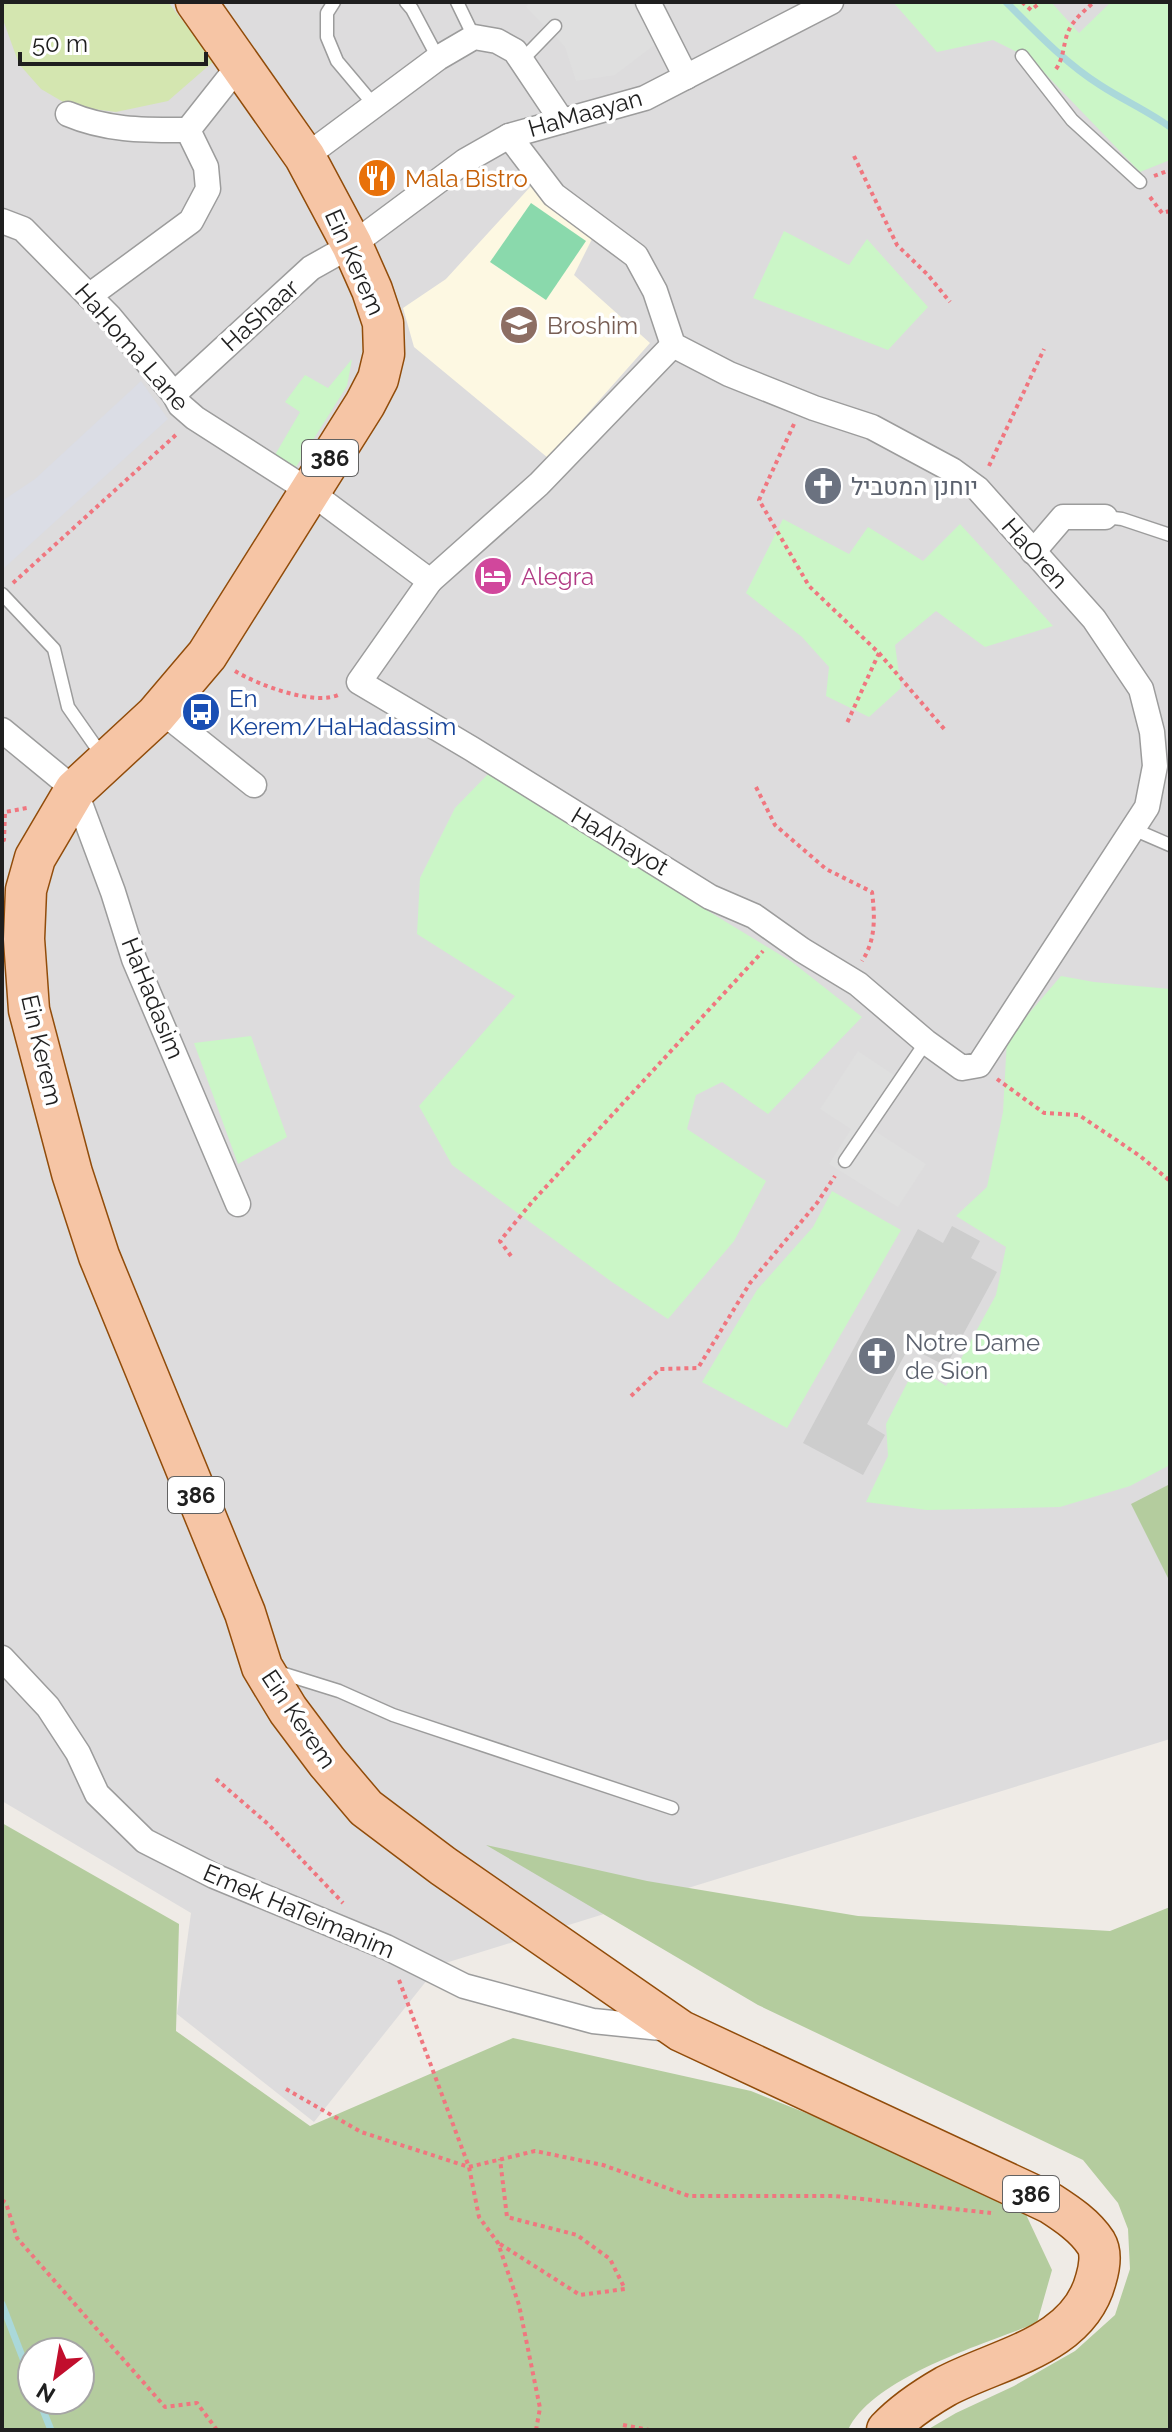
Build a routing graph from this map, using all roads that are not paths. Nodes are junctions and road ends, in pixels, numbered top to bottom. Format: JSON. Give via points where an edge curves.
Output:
{"nodes":[{"id":1,"x":196,"y":2,"type":"edge"},
{"id":2,"x":334,"y":2,"type":"edge"},
{"id":3,"x":406,"y":2,"type":"edge"},
{"id":4,"x":457,"y":2,"type":"edge"},
{"id":5,"x":648,"y":2,"type":"edge"},
{"id":6,"x":831,"y":2,"type":"edge"},
{"id":7,"x":555,"y":26,"type":"dead end"},
{"id":8,"x":474,"y":37,"type":"junction"},
{"id":9,"x":1022,"y":56,"type":"dead end"},
{"id":10,"x":438,"y":58,"type":"junction"},
{"id":11,"x":522,"y":60,"type":"junction"},
{"id":12,"x":241,"y":63,"type":"junction"},
{"id":13,"x":686,"y":77,"type":"junction"},
{"id":14,"x":374,"y":105,"type":"junction"},
{"id":15,"x":68,"y":114,"type":"dead end"},
{"id":16,"x":562,"y":121,"type":"junction"},
{"id":17,"x":188,"y":130,"type":"junction"},
{"id":18,"x":509,"y":136,"type":"junction"},
{"id":19,"x":305,"y":157,"type":"junction"},
{"id":20,"x":1140,"y":182,"type":"road end"},
{"id":21,"x":2,"y":221,"type":"edge"},
{"id":22,"x":352,"y":245,"type":"junction"},
{"id":23,"x":89,"y":296,"type":"junction"},
{"id":24,"x":673,"y":345,"type":"junction"},
{"id":25,"x":174,"y":394,"type":"junction"},
{"id":26,"x":309,"y":491,"type":"junction"},
{"id":27,"x":1105,"y":517,"type":"joint"},
{"id":28,"x":1170,"y":535,"type":"edge"},
{"id":29,"x":1033,"y":552,"type":"junction"},
{"id":30,"x":430,"y":581,"type":"junction"},
{"id":31,"x":2,"y":593,"type":"edge"},
{"id":32,"x":160,"y":710,"type":"junction"},
{"id":33,"x":4,"y":732,"type":"edge"},
{"id":34,"x":106,"y":761,"type":"junction"},
{"id":35,"x":254,"y":785,"type":"dead end"},
{"id":36,"x":75,"y":790,"type":"junction"},
{"id":37,"x":1133,"y":829,"type":"junction"},
{"id":38,"x":1170,"y":845,"type":"edge"},
{"id":39,"x":926,"y":1042,"type":"junction"},
{"id":40,"x":979,"y":1065,"type":"joint"},
{"id":41,"x":845,"y":1161,"type":"road end"},
{"id":42,"x":238,"y":1204,"type":"dead end"},
{"id":43,"x":2,"y":1658,"type":"edge"},
{"id":44,"x":262,"y":1667,"type":"junction"},
{"id":45,"x":672,"y":1808,"type":"dead end"},
{"id":46,"x":681,"y":2031,"type":"junction"},
{"id":47,"x":887,"y":2430,"type":"edge"}],
"edges":[{"from":1,"to":12,"type":"main road","name":"Ein Kerem","number":"386"},
{"from":2,"to":14,"type":"lane","via":[[327,13],[327,37],[337,61]]},
{"from":3,"to":10,"type":"lane"},
{"from":4,"to":8,"type":"lane"},
{"from":5,"to":13,"type":"street"},
{"from":6,"to":13,"type":"street","name":"HaMaayan"},
{"from":7,"to":11,"type":"lane"},
{"from":8,"to":10,"type":"street"},
{"from":8,"to":11,"type":"street","via":[[497,41]]},
{"from":9,"to":20,"type":"lane","via":[[1072,120]]},
{"from":10,"to":14,"type":"street"},
{"from":11,"to":16,"type":"street"},
{"from":12,"to":17,"type":"street"},
{"from":12,"to":19,"type":"main road","name":"Ein Kerem","number":"386"},
{"from":13,"to":16,"type":"street","name":"HaMaayan","via":[[645,98]]},
{"from":14,"to":19,"type":"street"},
{"from":15,"to":17,"type":"street","via":[[108,127]]},
{"from":16,"to":18,"type":"street","name":"HaMaayan"},
{"from":17,"to":23,"type":"street","via":[[206,167],[208,189],[191,221]]},
{"from":18,"to":22,"type":"street","name":"HaMaayan","via":[[465,161]]},
{"from":18,"to":24,"type":"street","via":[[554,195],[636,256],[655,291]]},
{"from":19,"to":22,"type":"main road","name":"Ein Kerem","number":"386"},
{"from":21,"to":23,"type":"street","name":"HaHoma Lane","via":[[23,229]]},
{"from":22,"to":25,"type":"street","name":"HaShaar","via":[[311,268]]},
{"from":22,"to":26,"type":"main road","name":"Ein Kerem","number":"386","via":[[383,323],[384,354],[365,404]]},
{"from":23,"to":25,"type":"street","name":"HaHoma Lane"},
{"from":24,"to":29,"type":"street","name":"HaOren","via":[[729,374],[872,427],[952,470],[978,489]]},
{"from":24,"to":30,"type":"street","via":[[539,484]]},
{"from":25,"to":26,"type":"street","name":"HaHoma Lane","via":[[195,418]]},
{"from":26,"to":30,"type":"street"},
{"from":26,"to":32,"type":"main road","name":"Ein Kerem","number":"386","via":[[207,655]]},
{"from":27,"to":28,"type":"lane"},
{"from":27,"to":29,"type":"street","via":[[1063,517]]},
{"from":29,"to":37,"type":"street","name":"HaOren","via":[[1094,619],[1141,689],[1155,766],[1147,807]]},
{"from":30,"to":39,"type":"street","name":"HaAhayot","via":[[359,682],[710,897],[754,916],[850,979]]},
{"from":31,"to":34,"type":"lane","via":[[54,649],[68,707]]},
{"from":32,"to":34,"type":"main road","name":"Ein Kerem","number":"386"},
{"from":32,"to":35,"type":"street"},
{"from":33,"to":36,"type":"street"},
{"from":34,"to":36,"type":"main road","name":"Ein Kerem","number":"386"},
{"from":36,"to":42,"type":"street","name":"HaHadasim","via":[[134,959]]},
{"from":36,"to":44,"type":"main road","name":"Ein Kerem","number":"386","via":[[35,858],[26,890],[29,1010],[99,1256],[245,1613]]},
{"from":37,"to":38,"type":"lane"},
{"from":37,"to":40,"type":"street","name":"HaOren"},
{"from":39,"to":40,"type":"street","name":"HaAhayot","via":[[962,1068]]},
{"from":39,"to":41,"type":"lane"},
{"from":43,"to":46,"type":"street","name":"Emek HaTeimanim","via":[[48,1707],[97,1794],[145,1841],[464,1986],[593,2021]]},
{"from":44,"to":45,"type":"lane"},
{"from":44,"to":46,"type":"main road","name":"Ein Kerem","number":"386","via":[[288,1710],[366,1808]]},
{"from":46,"to":47,"type":"main road","number":"386","via":[[1050,2203],[1079,2223],[1099,2246],[1093,2293],[1064,2330],[946,2386]]}]}
